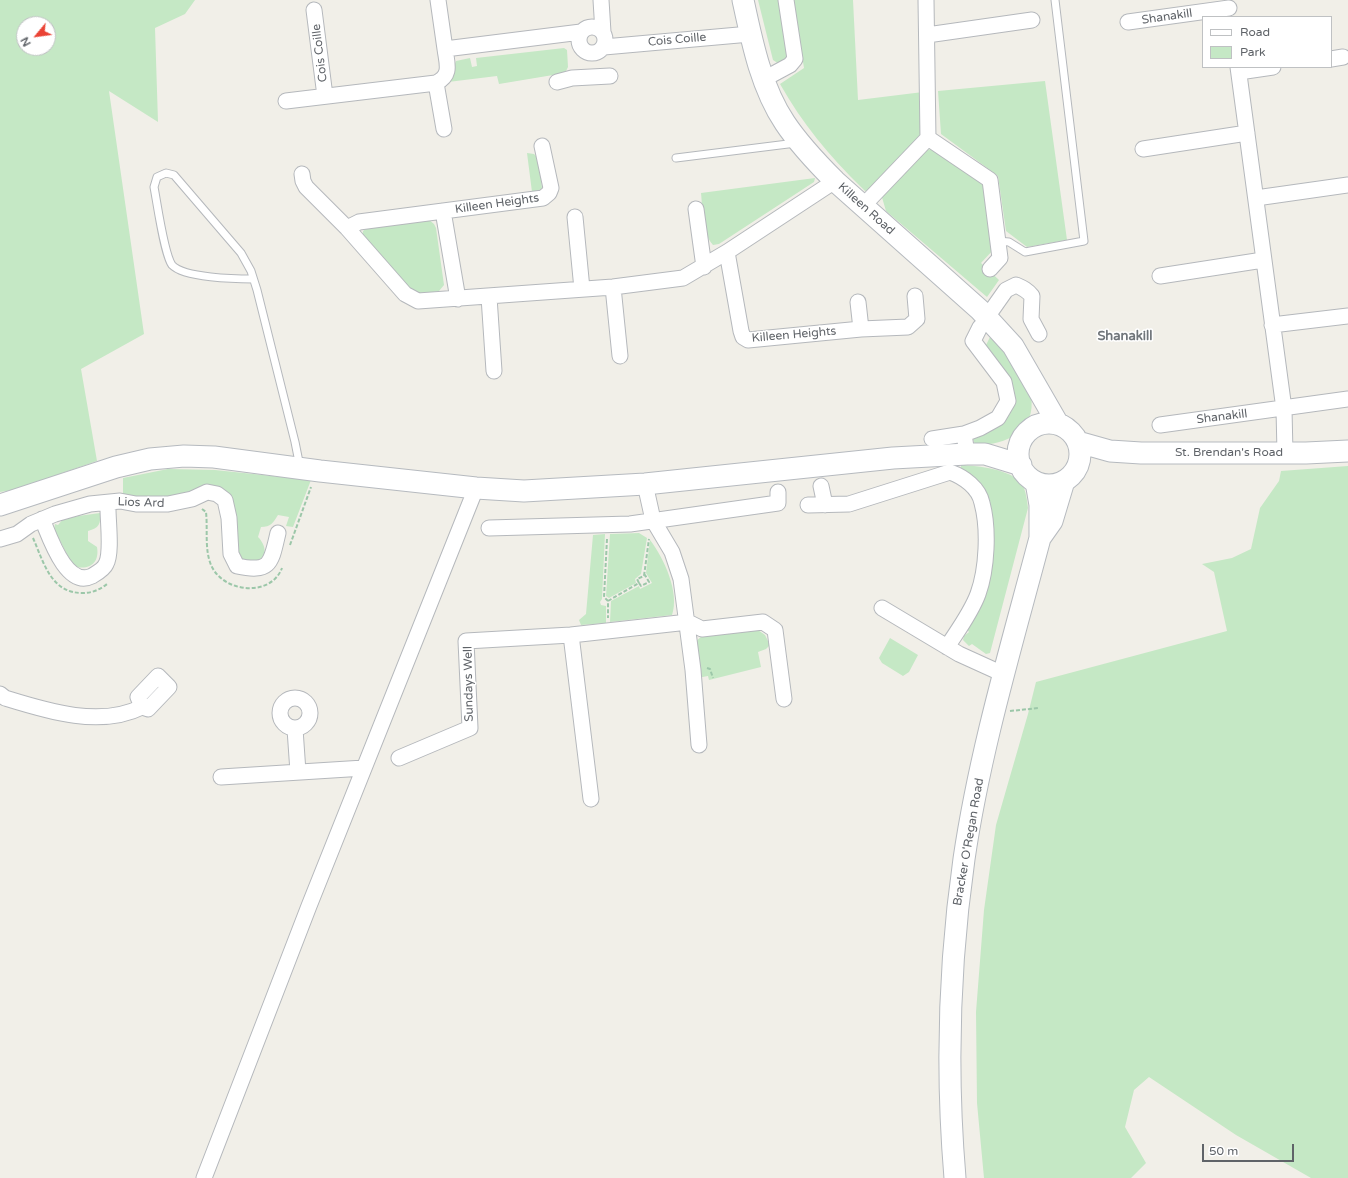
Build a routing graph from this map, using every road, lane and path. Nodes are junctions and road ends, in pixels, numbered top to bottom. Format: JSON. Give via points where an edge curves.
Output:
{"nodes":[{"id":1,"x":438,"y":0,"type":"edge"},
{"id":2,"x":602,"y":0,"type":"edge"},
{"id":3,"x":743,"y":0,"type":"edge"},
{"id":4,"x":786,"y":0,"type":"edge"},
{"id":5,"x":926,"y":0,"type":"edge"},
{"id":6,"x":1055,"y":0,"type":"edge"},
{"id":7,"x":1230,"y":8,"type":"edge"},
{"id":8,"x":314,"y":10,"type":"dead end"},
{"id":9,"x":1032,"y":20,"type":"dead end"},
{"id":10,"x":1128,"y":22,"type":"dead end"},
{"id":11,"x":581,"y":32,"type":"junction"},
{"id":12,"x":603,"y":32,"type":"junction"},
{"id":13,"x":750,"y":34,"type":"junction"},
{"id":14,"x":927,"y":35,"type":"junction"},
{"id":15,"x":604,"y":47,"type":"junction"},
{"id":16,"x":445,"y":49,"type":"junction"},
{"id":17,"x":584,"y":52,"type":"junction"},
{"id":18,"x":1256,"y":68,"type":"edge"},
{"id":19,"x":1239,"y":69,"type":"edge"},
{"id":20,"x":610,"y":76,"type":"dead end"},
{"id":21,"x":582,"y":78,"type":"junction"},
{"id":22,"x":764,"y":79,"type":"junction"},
{"id":23,"x":557,"y":82,"type":"dead end"},
{"id":24,"x":436,"y":83,"type":"junction"},
{"id":25,"x":325,"y":96,"type":"junction"},
{"id":26,"x":286,"y":101,"type":"dead end"},
{"id":27,"x":444,"y":129,"type":"dead end"},
{"id":28,"x":1247,"y":134,"type":"junction"},
{"id":29,"x":928,"y":138,"type":"junction"},
{"id":30,"x":800,"y":143,"type":"junction"},
{"id":31,"x":542,"y":146,"type":"dead end"},
{"id":32,"x":1144,"y":149,"type":"dead end"},
{"id":33,"x":676,"y":158,"type":"dead end"},
{"id":34,"x":302,"y":174,"type":"dead end"},
{"id":35,"x":835,"y":181,"type":"junction"},
{"id":36,"x":1348,"y":185,"type":"edge"},
{"id":37,"x":1256,"y":198,"type":"junction"},
{"id":38,"x":862,"y":206,"type":"junction"},
{"id":39,"x":696,"y":209,"type":"dead end"},
{"id":40,"x":443,"y":211,"type":"junction"},
{"id":41,"x":575,"y":217,"type":"dead end"},
{"id":42,"x":347,"y":228,"type":"junction"},
{"id":43,"x":998,"y":241,"type":"junction"},
{"id":44,"x":728,"y":252,"type":"junction"},
{"id":45,"x":1263,"y":260,"type":"junction"},
{"id":46,"x":704,"y":267,"type":"junction"},
{"id":47,"x":990,"y":269,"type":"dead end"},
{"id":48,"x":1160,"y":276,"type":"dead end"},
{"id":49,"x":253,"y":278,"type":"junction"},
{"id":50,"x":613,"y":287,"type":"junction"},
{"id":51,"x":582,"y":289,"type":"junction"},
{"id":52,"x":915,"y":296,"type":"dead end"},
{"id":53,"x":489,"y":297,"type":"junction"},
{"id":54,"x":458,"y":299,"type":"junction"},
{"id":55,"x":858,"y":302,"type":"dead end"},
{"id":56,"x":1348,"y":316,"type":"edge"},
{"id":57,"x":984,"y":322,"type":"junction"},
{"id":58,"x":1272,"y":325,"type":"junction"},
{"id":59,"x":861,"y":329,"type":"junction"},
{"id":60,"x":1039,"y":334,"type":"dead end"},
{"id":61,"x":620,"y":356,"type":"dead end"},
{"id":62,"x":494,"y":371,"type":"dead end"},
{"id":63,"x":1036,"y":389,"type":"junction"},
{"id":64,"x":1348,"y":399,"type":"edge"},
{"id":65,"x":1284,"y":409,"type":"junction"},
{"id":66,"x":1058,"y":424,"type":"junction"},
{"id":67,"x":1160,"y":425,"type":"dead end"},
{"id":68,"x":1037,"y":426,"type":"junction"},
{"id":69,"x":964,"y":434,"type":"junction"},
{"id":70,"x":932,"y":439,"type":"dead end"},
{"id":71,"x":1078,"y":442,"type":"junction"},
{"id":72,"x":1020,"y":444,"type":"junction"},
{"id":73,"x":1110,"y":451,"type":"junction"},
{"id":74,"x":1348,"y":451,"type":"edge"},
{"id":75,"x":1285,"y":453,"type":"junction"},
{"id":76,"x":976,"y":454,"type":"junction"},
{"id":77,"x":1021,"y":465,"type":"junction"},
{"id":78,"x":1078,"y":465,"type":"junction"},
{"id":79,"x":309,"y":470,"type":"junction"},
{"id":80,"x":1064,"y":481,"type":"junction"},
{"id":81,"x":1036,"y":482,"type":"junction"},
{"id":82,"x":645,"y":484,"type":"junction"},
{"id":83,"x":821,"y":486,"type":"dead end"},
{"id":84,"x":476,"y":488,"type":"junction"},
{"id":85,"x":778,"y":492,"type":"dead end"},
{"id":86,"x":0,"y":505,"type":"edge"},
{"id":87,"x":808,"y":505,"type":"dead end"},
{"id":88,"x":825,"y":505,"type":"junction"},
{"id":89,"x":201,"y":508,"type":"dead end"},
{"id":90,"x":108,"y":509,"type":"dead end"},
{"id":91,"x":42,"y":519,"type":"junction"},
{"id":92,"x":653,"y":520,"type":"junction"},
{"id":93,"x":608,"y":525,"type":"junction"},
{"id":94,"x":489,"y":528,"type":"dead end"},
{"id":95,"x":278,"y":533,"type":"dead end"},
{"id":96,"x":31,"y":534,"type":"dead end"},
{"id":97,"x":1040,"y":538,"type":"junction"},
{"id":98,"x":0,"y":539,"type":"edge"},
{"id":99,"x":653,"y":541,"type":"dead end"},
{"id":100,"x":289,"y":549,"type":"dead end"},
{"id":101,"x":284,"y":563,"type":"dead end"},
{"id":102,"x":644,"y":576,"type":"junction"},
{"id":103,"x":112,"y":580,"type":"dead end"},
{"id":104,"x":639,"y":583,"type":"junction"},
{"id":105,"x":608,"y":601,"type":"junction"},
{"id":106,"x":882,"y":608,"type":"dead end"},
{"id":107,"x":688,"y":622,"type":"junction"},
{"id":108,"x":608,"y":631,"type":"junction"},
{"id":109,"x":571,"y":636,"type":"junction"},
{"id":110,"x":947,"y":647,"type":"junction"},
{"id":111,"x":1003,"y":674,"type":"junction"},
{"id":112,"x":0,"y":694,"type":"edge"},
{"id":113,"x":784,"y":699,"type":"dead end"},
{"id":114,"x":142,"y":707,"type":"dead end"},
{"id":115,"x":1007,"y":708,"type":"junction"},
{"id":116,"x":1039,"y":708,"type":"dead end"},
{"id":117,"x":295,"y":729,"type":"dead end"},
{"id":118,"x":699,"y":745,"type":"dead end"},
{"id":119,"x":399,"y":758,"type":"dead end"},
{"id":120,"x":364,"y":768,"type":"junction"},
{"id":121,"x":298,"y":772,"type":"junction"},
{"id":122,"x":221,"y":777,"type":"dead end"},
{"id":123,"x":591,"y":799,"type":"dead end"},
{"id":124,"x":204,"y":1178,"type":"edge"},
{"id":125,"x":955,"y":1178,"type":"edge"}],
"edges":[{"from":1,"to":16,"type":"street"},
{"from":2,"to":12,"type":"street"},
{"from":3,"to":13,"type":"main road","name":"Killeen Road"},
{"from":4,"to":22,"type":"street","via":[[795,59],[790,66]]},
{"from":5,"to":14,"type":"street"},
{"from":6,"to":43,"type":"lane","via":[[1084,241],[1025,252],[1009,242]]},
{"from":7,"to":10,"type":"street","name":"Shanakill"},
{"from":8,"to":25,"type":"street","name":"Cois Coille"},
{"from":9,"to":14,"type":"street"},
{"from":11,"to":12,"type":"street","via":[[592,27]]},
{"from":11,"to":16,"type":"street"},
{"from":11,"to":17,"type":"street","via":[[578,40]]},
{"from":12,"to":15,"type":"street","via":[[606,39]]},
{"from":13,"to":15,"type":"street","name":"Cois Coille"},
{"from":13,"to":22,"type":"main road","name":"Killeen Road"},
{"from":14,"to":29,"type":"street"},
{"from":15,"to":17,"type":"street","via":[[593,54]]},
{"from":16,"to":24,"type":"street","via":[[448,70],[444,79]]},
{"from":17,"to":21,"type":"street"},
{"from":18,"to":19,"type":"street"},
{"from":19,"to":28,"type":"street"},
{"from":20,"to":21,"type":"street"},
{"from":21,"to":23,"type":"street"},
{"from":22,"to":30,"type":"main road","name":"Killeen Road","via":[[778,113]]},
{"from":24,"to":25,"type":"street","name":"Cois Coille"},
{"from":24,"to":27,"type":"street"},
{"from":25,"to":26,"type":"street","name":"Cois Coille"},
{"from":28,"to":32,"type":"street"},
{"from":28,"to":37,"type":"street"},
{"from":29,"to":38,"type":"street"},
{"from":29,"to":43,"type":"street","via":[[990,180]]},
{"from":30,"to":33,"type":"lane"},
{"from":30,"to":35,"type":"main road","name":"Killeen Road"},
{"from":31,"to":40,"type":"street","name":"Killeen Heights","via":[[551,188],[546,196],[538,200]]},
{"from":34,"to":42,"type":"street","via":[[306,187]]},
{"from":35,"to":38,"type":"main road","name":"Killeen Road"},
{"from":35,"to":44,"type":"street"},
{"from":36,"to":37,"type":"street"},
{"from":37,"to":45,"type":"street"},
{"from":38,"to":57,"type":"main road","name":"Killeen Road"},
{"from":39,"to":46,"type":"street"},
{"from":40,"to":42,"type":"street","name":"Killeen Heights","via":[[359,222]]},
{"from":40,"to":54,"type":"street","name":"Killeen Heights"},
{"from":41,"to":51,"type":"street"},
{"from":42,"to":54,"type":"street","via":[[405,294],[418,301]]},
{"from":43,"to":47,"type":"street","via":[[1000,258]]},
{"from":44,"to":46,"type":"street"},
{"from":44,"to":59,"type":"street","name":"Killeen Heights","via":[[741,331],[743,337],[748,340]]},
{"from":45,"to":48,"type":"street"},
{"from":45,"to":58,"type":"street"},
{"from":46,"to":50,"type":"street","via":[[683,278]]},
{"from":49,"to":49,"type":"lane","via":[[242,253],[174,175],[166,173],[157,177],[154,186],[166,248],[172,265],[189,273],[234,279]]},
{"from":49,"to":79,"type":"lane"},
{"from":50,"to":51,"type":"street"},
{"from":50,"to":61,"type":"street"},
{"from":51,"to":53,"type":"street"},
{"from":52,"to":59,"type":"street","name":"Killeen Heights","via":[[917,319],[908,327]]},
{"from":53,"to":54,"type":"street"},
{"from":53,"to":62,"type":"street"},
{"from":55,"to":59,"type":"street"},
{"from":56,"to":58,"type":"street"},
{"from":57,"to":60,"type":"street","via":[[1006,290],[1016,285],[1028,290],[1032,296],[1031,319]]},
{"from":57,"to":63,"type":"main road","name":"Killeen Road","via":[[1013,346]]},
{"from":57,"to":69,"type":"street","via":[[973,341],[1004,382],[1008,401],[998,418]]},
{"from":58,"to":65,"type":"street"},
{"from":63,"to":66,"type":"main road","name":"Killeen Road"},
{"from":63,"to":68,"type":"main road"},
{"from":64,"to":65,"type":"street","name":"Shanakill"},
{"from":65,"to":67,"type":"street","name":"Shanakill"},
{"from":65,"to":75,"type":"street"},
{"from":66,"to":68,"type":"main road"},
{"from":66,"to":71,"type":"main road","via":[[1067,428]]},
{"from":68,"to":72,"type":"main road","via":[[1026,433]]},
{"from":69,"to":70,"type":"street"},
{"from":69,"to":76,"type":"street"},
{"from":71,"to":73,"type":"main road"},
{"from":71,"to":78,"type":"main road"},
{"from":72,"to":76,"type":"main road"},
{"from":72,"to":77,"type":"main road","via":[[1018,455]]},
{"from":73,"to":75,"type":"main road","name":"St. Brendan's Road","via":[[1174,454]]},
{"from":73,"to":78,"type":"main road"},
{"from":74,"to":75,"type":"main road","name":"St. Brendan's Road"},
{"from":76,"to":77,"type":"main road"},
{"from":76,"to":82,"type":"main road","via":[[893,458]]},
{"from":77,"to":81,"type":"main road","via":[[1026,474]]},
{"from":78,"to":80,"type":"main road"},
{"from":79,"to":84,"type":"main road"},
{"from":79,"to":86,"type":"main road","via":[[214,457],[184,456],[116,467]]},
{"from":79,"to":100,"type":"path"},
{"from":80,"to":81,"type":"main road","via":[[1050,485]]},
{"from":80,"to":97,"type":"main road","name":"Bracker O'Regan Road","via":[[1052,521]]},
{"from":81,"to":97,"type":"main road","name":"Bracker O'Regan Road","via":[[1040,505]]},
{"from":82,"to":84,"type":"main road","via":[[524,491]]},
{"from":82,"to":92,"type":"street"},
{"from":83,"to":88,"type":"street"},
{"from":84,"to":120,"type":"street"},
{"from":85,"to":92,"type":"street","via":[[778,503]]},
{"from":87,"to":88,"type":"street"},
{"from":88,"to":110,"type":"street","via":[[850,504],[950,472],[971,485],[982,502],[986,541],[984,569],[978,594],[966,619]]},
{"from":89,"to":101,"type":"path","via":[[206,512],[209,561],[225,582],[240,587],[256,588],[269,584],[278,577]]},
{"from":90,"to":91,"type":"street","via":[[103,536],[108,555],[106,564],[90,577],[80,577],[62,565]]},
{"from":91,"to":95,"type":"street","name":"Lios Ard","via":[[90,504],[120,501],[168,504],[192,499],[207,492],[217,494],[225,500],[232,554],[237,566],[254,570],[265,566],[272,559]]},
{"from":91,"to":98,"type":"street","name":"Lios Ard","via":[[17,534]]},
{"from":92,"to":93,"type":"street"},
{"from":92,"to":107,"type":"street","via":[[679,568]]},
{"from":93,"to":94,"type":"street"},
{"from":93,"to":105,"type":"path","via":[[604,597]]},
{"from":96,"to":103,"type":"path","via":[[59,587],[73,593],[89,593],[104,587]]},
{"from":97,"to":111,"type":"main road","name":"Bracker O'Regan Road"},
{"from":99,"to":102,"type":"path","via":[[649,537]]},
{"from":102,"to":104,"type":"path","via":[[637,580]]},
{"from":102,"to":104,"type":"path","via":[[649,582],[640,586]]},
{"from":104,"to":105,"type":"path"},
{"from":105,"to":108,"type":"path"},
{"from":106,"to":110,"type":"street"},
{"from":107,"to":108,"type":"street","name":"Sundays Well"},
{"from":107,"to":113,"type":"street","name":"Sundays Well","via":[[702,629],[763,622],[775,630]]},
{"from":107,"to":118,"type":"street"},
{"from":108,"to":109,"type":"street","name":"Sundays Well"},
{"from":109,"to":119,"type":"street","name":"Sundays Well","via":[[466,641],[470,728]]},
{"from":109,"to":123,"type":"street"},
{"from":110,"to":111,"type":"street"},
{"from":111,"to":115,"type":"main road","name":"Bracker O'Regan Road"},
{"from":112,"to":114,"type":"street","via":[[5,698],[44,710],[83,716],[128,713]]},
{"from":115,"to":116,"type":"path"},
{"from":115,"to":125,"type":"main road","name":"Bracker O'Regan Road","via":[[965,857],[958,912],[950,1053]]},
{"from":117,"to":121,"type":"street"},
{"from":120,"to":121,"type":"street"},
{"from":120,"to":124,"type":"street"},
{"from":121,"to":122,"type":"street"}]}
